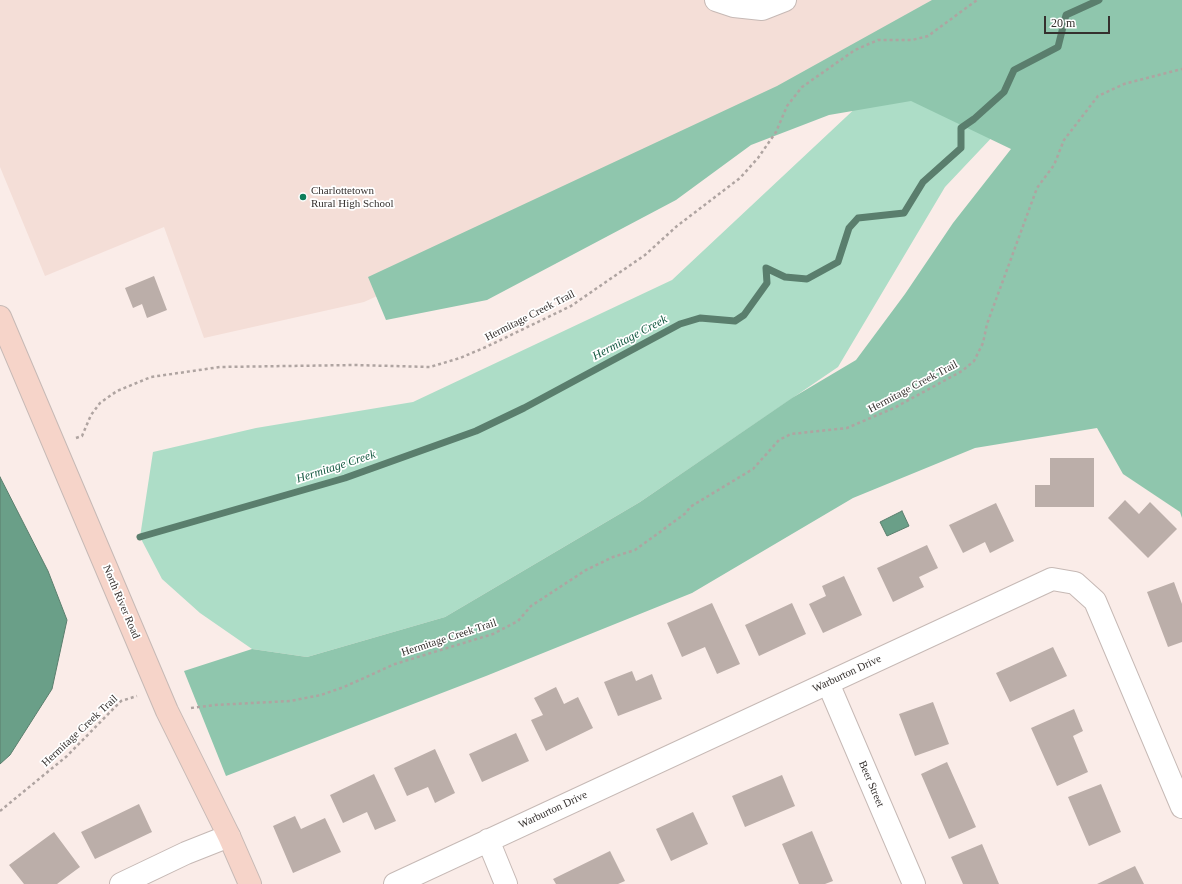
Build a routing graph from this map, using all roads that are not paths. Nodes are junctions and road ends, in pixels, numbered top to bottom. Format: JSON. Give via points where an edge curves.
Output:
{"nodes":[{"id":1,"x":716,"y":0,"type":"edge"},
{"id":2,"x":785,"y":0,"type":"edge"},
{"id":3,"x":0,"y":317,"type":"edge"},
{"id":4,"x":828,"y":683,"type":"junction"},
{"id":5,"x":1182,"y":807,"type":"edge"},
{"id":6,"x":229,"y":836,"type":"junction"},
{"id":7,"x":488,"y":840,"type":"junction"},
{"id":8,"x":121,"y":884,"type":"edge"},
{"id":9,"x":250,"y":884,"type":"edge"},
{"id":10,"x":395,"y":884,"type":"edge"},
{"id":11,"x":506,"y":884,"type":"edge"},
{"id":12,"x":914,"y":884,"type":"edge"}],
"edges":[{"from":1,"to":2,"type":"street","via":[[734,6],[762,9]]},
{"from":3,"to":6,"type":"main road","name":"North River Road","via":[[167,711]]},
{"from":4,"to":5,"type":"street","name":"Warburton Drive","via":[[1052,579],[1075,584],[1095,601]]},
{"from":4,"to":7,"type":"street","name":"Warburton Drive"},
{"from":4,"to":12,"type":"street","name":"Beer Street"},
{"from":6,"to":8,"type":"street"},
{"from":6,"to":9,"type":"main road","name":"North River Road"},
{"from":7,"to":10,"type":"street","name":"Warburton Drive"},
{"from":7,"to":11,"type":"street"}]}
